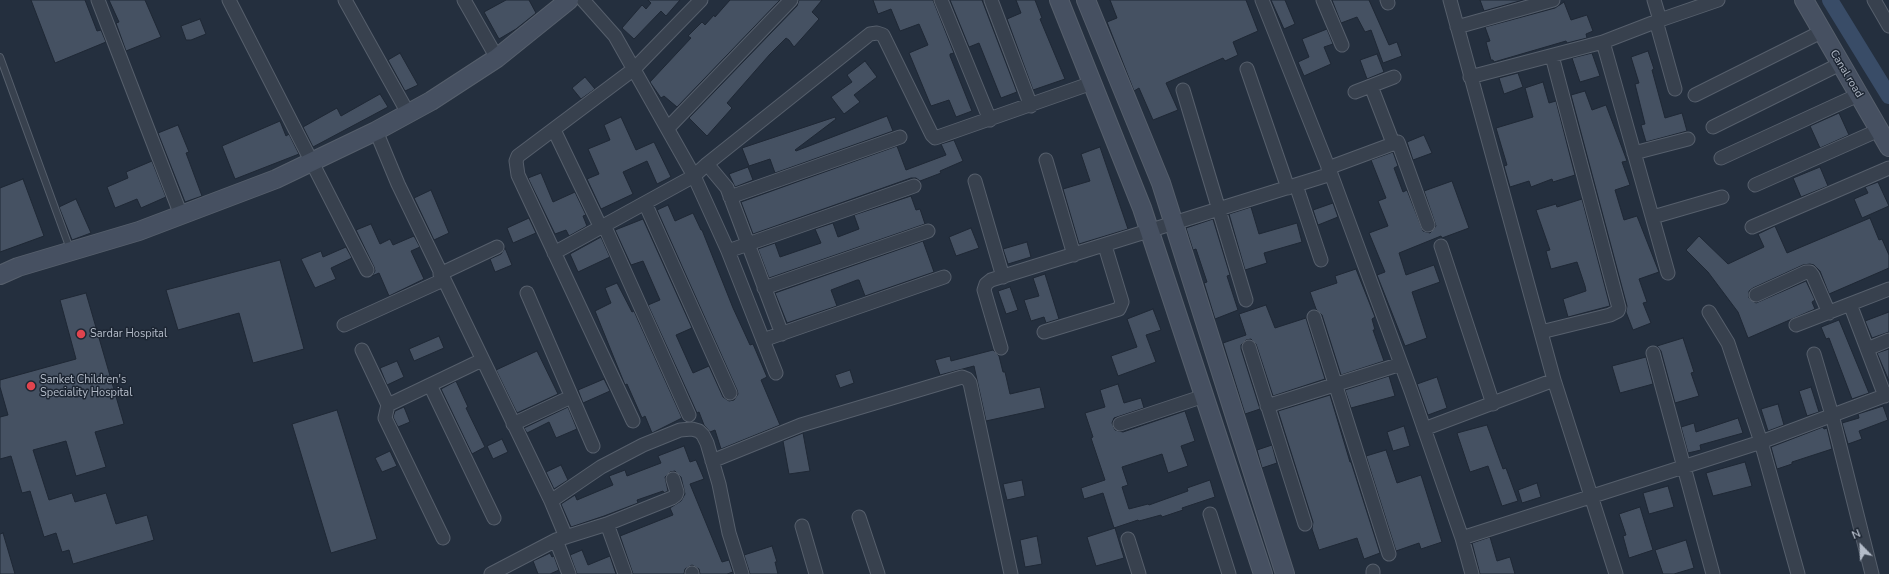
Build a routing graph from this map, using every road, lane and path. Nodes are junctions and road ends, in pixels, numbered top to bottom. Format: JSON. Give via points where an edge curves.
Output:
{"nodes":[{"id":1,"x":98,"y":0,"type":"edge"},
{"id":2,"x":229,"y":0,"type":"edge"},
{"id":3,"x":345,"y":0,"type":"edge"},
{"id":4,"x":464,"y":0,"type":"edge"},
{"id":5,"x":569,"y":0,"type":"edge"},
{"id":6,"x":583,"y":0,"type":"edge"},
{"id":7,"x":701,"y":0,"type":"edge"},
{"id":8,"x":791,"y":0,"type":"edge"},
{"id":9,"x":941,"y":0,"type":"edge"},
{"id":10,"x":991,"y":0,"type":"edge"},
{"id":11,"x":1059,"y":0,"type":"edge"},
{"id":12,"x":1086,"y":0,"type":"edge"},
{"id":13,"x":1262,"y":0,"type":"edge"},
{"id":14,"x":1323,"y":0,"type":"edge"},
{"id":15,"x":1450,"y":0,"type":"edge"},
{"id":16,"x":1554,"y":0,"type":"edge"},
{"id":17,"x":1654,"y":0,"type":"edge"},
{"id":18,"x":1718,"y":0,"type":"edge"},
{"id":19,"x":1804,"y":0,"type":"edge"},
{"id":20,"x":1874,"y":0,"type":"edge"},
{"id":21,"x":1658,"y":21,"type":"junction"},
{"id":22,"x":1889,"y":26,"type":"edge"},
{"id":23,"x":1457,"y":27,"type":"junction"},
{"id":24,"x":1821,"y":32,"type":"junction"},
{"id":25,"x":1603,"y":42,"type":"junction"},
{"id":26,"x":1342,"y":45,"type":"dead end"},
{"id":27,"x":1552,"y":56,"type":"junction"},
{"id":28,"x":0,"y":57,"type":"edge"},
{"id":29,"x":497,"y":58,"type":"junction"},
{"id":30,"x":1840,"y":64,"type":"junction"},
{"id":31,"x":634,"y":68,"type":"junction"},
{"id":32,"x":1247,"y":69,"type":"dead end"},
{"id":33,"x":1394,"y":77,"type":"dead end"},
{"id":34,"x":1470,"y":77,"type":"junction"},
{"id":35,"x":1092,"y":83,"type":"junction"},
{"id":36,"x":1371,"y":86,"type":"junction"},
{"id":37,"x":1675,"y":89,"type":"dead end"},
{"id":38,"x":1183,"y":90,"type":"dead end"},
{"id":39,"x":1355,"y":92,"type":"dead end"},
{"id":40,"x":1695,"y":95,"type":"dead end"},
{"id":41,"x":1858,"y":95,"type":"junction"},
{"id":42,"x":1030,"y":106,"type":"junction"},
{"id":43,"x":408,"y":113,"type":"junction"},
{"id":44,"x":990,"y":120,"type":"junction"},
{"id":45,"x":1713,"y":127,"type":"dead end"},
{"id":46,"x":668,"y":128,"type":"junction"},
{"id":47,"x":554,"y":130,"type":"junction"},
{"id":48,"x":1879,"y":130,"type":"junction"},
{"id":49,"x":376,"y":131,"type":"junction"},
{"id":50,"x":900,"y":137,"type":"dead end"},
{"id":51,"x":1688,"y":139,"type":"dead end"},
{"id":52,"x":1393,"y":143,"type":"junction"},
{"id":53,"x":1889,"y":147,"type":"edge"},
{"id":54,"x":1634,"y":153,"type":"junction"},
{"id":55,"x":1721,"y":158,"type":"dead end"},
{"id":56,"x":1046,"y":160,"type":"dead end"},
{"id":57,"x":312,"y":162,"type":"junction"},
{"id":58,"x":707,"y":164,"type":"junction"},
{"id":59,"x":1889,"y":168,"type":"edge"},
{"id":60,"x":1330,"y":171,"type":"junction"},
{"id":61,"x":694,"y":176,"type":"junction"},
{"id":62,"x":975,"y":181,"type":"dead end"},
{"id":63,"x":1755,"y":185,"type":"dead end"},
{"id":64,"x":914,"y":186,"type":"dead end"},
{"id":65,"x":1292,"y":187,"type":"junction"},
{"id":66,"x":730,"y":197,"type":"junction"},
{"id":67,"x":1722,"y":197,"type":"dead end"},
{"id":68,"x":645,"y":203,"type":"junction"},
{"id":69,"x":1218,"y":210,"type":"junction"},
{"id":70,"x":181,"y":215,"type":"junction"},
{"id":71,"x":1653,"y":217,"type":"junction"},
{"id":72,"x":1175,"y":224,"type":"junction"},
{"id":73,"x":1428,"y":225,"type":"dead end"},
{"id":74,"x":603,"y":226,"type":"junction"},
{"id":75,"x":1752,"y":227,"type":"dead end"},
{"id":76,"x":928,"y":231,"type":"dead end"},
{"id":77,"x":1149,"y":232,"type":"junction"},
{"id":78,"x":749,"y":244,"type":"junction"},
{"id":79,"x":1105,"y":246,"type":"junction"},
{"id":80,"x":1441,"y":246,"type":"dead end"},
{"id":81,"x":497,"y":247,"type":"dead end"},
{"id":82,"x":728,"y":250,"type":"junction"},
{"id":83,"x":70,"y":251,"type":"junction"},
{"id":84,"x":554,"y":253,"type":"junction"},
{"id":85,"x":1074,"y":255,"type":"junction"},
{"id":86,"x":1321,"y":260,"type":"dead end"},
{"id":87,"x":367,"y":270,"type":"dead end"},
{"id":88,"x":1668,"y":273,"type":"dead end"},
{"id":89,"x":0,"y":275,"type":"edge"},
{"id":90,"x":944,"y":276,"type":"dead end"},
{"id":91,"x":442,"y":277,"type":"junction"},
{"id":92,"x":1003,"y":277,"type":"junction"},
{"id":93,"x":764,"y":288,"type":"junction"},
{"id":94,"x":1889,"y":289,"type":"edge"},
{"id":95,"x":527,"y":293,"type":"dead end"},
{"id":96,"x":1756,"y":295,"type":"dead end"},
{"id":97,"x":1246,"y":300,"type":"dead end"},
{"id":98,"x":1850,"y":304,"type":"junction"},
{"id":99,"x":1709,"y":312,"type":"dead end"},
{"id":100,"x":1829,"y":313,"type":"junction"},
{"id":101,"x":1314,"y":317,"type":"dead end"},
{"id":102,"x":344,"y":325,"type":"dead end"},
{"id":103,"x":1796,"y":325,"type":"dead end"},
{"id":104,"x":1044,"y":332,"type":"dead end"},
{"id":105,"x":1541,"y":332,"type":"junction"},
{"id":106,"x":782,"y":334,"type":"junction"},
{"id":107,"x":763,"y":340,"type":"junction"},
{"id":108,"x":1889,"y":340,"type":"edge"},
{"id":109,"x":1249,"y":347,"type":"dead end"},
{"id":110,"x":1002,"y":348,"type":"dead end"},
{"id":111,"x":1867,"y":349,"type":"junction"},
{"id":112,"x":362,"y":350,"type":"dead end"},
{"id":113,"x":1652,"y":353,"type":"dead end"},
{"id":114,"x":1814,"y":354,"type":"dead end"},
{"id":115,"x":482,"y":360,"type":"junction"},
{"id":116,"x":1401,"y":364,"type":"junction"},
{"id":117,"x":776,"y":373,"type":"dead end"},
{"id":118,"x":1554,"y":380,"type":"junction"},
{"id":119,"x":430,"y":384,"type":"junction"},
{"id":120,"x":1336,"y":384,"type":"junction"},
{"id":121,"x":730,"y":393,"type":"dead end"},
{"id":122,"x":1887,"y":395,"type":"edge"},
{"id":123,"x":1204,"y":396,"type":"junction"},
{"id":124,"x":571,"y":397,"type":"junction"},
{"id":125,"x":1493,"y":404,"type":"junction"},
{"id":126,"x":388,"y":405,"type":"junction"},
{"id":127,"x":1267,"y":406,"type":"junction"},
{"id":128,"x":690,"y":414,"type":"dead end"},
{"id":129,"x":1832,"y":415,"type":"junction"},
{"id":130,"x":633,"y":421,"type":"dead end"},
{"id":131,"x":513,"y":424,"type":"junction"},
{"id":132,"x":1120,"y":424,"type":"dead end"},
{"id":133,"x":1424,"y":429,"type":"junction"},
{"id":134,"x":1761,"y":442,"type":"junction"},
{"id":135,"x":593,"y":446,"type":"dead end"},
{"id":136,"x":712,"y":461,"type":"junction"},
{"id":137,"x":1684,"y":467,"type":"junction"},
{"id":138,"x":673,"y":479,"type":"dead end"},
{"id":139,"x":1591,"y":496,"type":"junction"},
{"id":140,"x":551,"y":501,"type":"junction"},
{"id":141,"x":1210,"y":514,"type":"dead end"},
{"id":142,"x":860,"y":517,"type":"dead end"},
{"id":143,"x":494,"y":518,"type":"dead end"},
{"id":144,"x":607,"y":524,"type":"junction"},
{"id":145,"x":1305,"y":524,"type":"dead end"},
{"id":146,"x":802,"y":526,"type":"dead end"},
{"id":147,"x":443,"y":538,"type":"dead end"},
{"id":148,"x":1462,"y":538,"type":"junction"},
{"id":149,"x":561,"y":539,"type":"junction"},
{"id":150,"x":1128,"y":539,"type":"dead end"},
{"id":151,"x":1389,"y":554,"type":"dead end"},
{"id":152,"x":513,"y":569,"type":"edge"},
{"id":153,"x":1614,"y":573,"type":"edge"},
{"id":154,"x":491,"y":574,"type":"edge"},
{"id":155,"x":569,"y":574,"type":"edge"},
{"id":156,"x":625,"y":574,"type":"edge"},
{"id":157,"x":742,"y":574,"type":"edge"},
{"id":158,"x":816,"y":574,"type":"edge"},
{"id":159,"x":878,"y":574,"type":"edge"},
{"id":160,"x":1011,"y":574,"type":"edge"},
{"id":161,"x":1139,"y":574,"type":"edge"},
{"id":162,"x":1229,"y":574,"type":"edge"},
{"id":163,"x":1263,"y":574,"type":"edge"},
{"id":164,"x":1285,"y":574,"type":"edge"},
{"id":165,"x":1472,"y":574,"type":"edge"},
{"id":166,"x":1713,"y":574,"type":"edge"},
{"id":167,"x":1798,"y":574,"type":"edge"},
{"id":168,"x":1872,"y":574,"type":"edge"}],
"edges":[{"from":1,"to":70,"type":"street"},
{"from":2,"to":57,"type":"street"},
{"from":3,"to":43,"type":"street"},
{"from":4,"to":29,"type":"street"},
{"from":5,"to":29,"type":"street"},
{"from":6,"to":31,"type":"street","via":[[615,36]]},
{"from":7,"to":31,"type":"street"},
{"from":8,"to":46,"type":"street"},
{"from":9,"to":44,"type":"street"},
{"from":10,"to":42,"type":"street"},
{"from":11,"to":35,"type":"street"},
{"from":12,"to":72,"type":"street","via":[[1162,184]]},
{"from":13,"to":60,"type":"street"},
{"from":14,"to":26,"type":"street"},
{"from":15,"to":23,"type":"street"},
{"from":16,"to":23,"type":"street"},
{"from":17,"to":21,"type":"street"},
{"from":18,"to":21,"type":"street"},
{"from":19,"to":24,"type":"street","name":"Canal road"},
{"from":20,"to":22,"type":"street"},
{"from":21,"to":25,"type":"street"},
{"from":21,"to":37,"type":"street"},
{"from":23,"to":34,"type":"street"},
{"from":24,"to":30,"type":"street","name":"Canal road"},
{"from":24,"to":40,"type":"street"},
{"from":25,"to":27,"type":"street"},
{"from":25,"to":54,"type":"street"},
{"from":27,"to":34,"type":"street"},
{"from":27,"to":105,"type":"street","via":[[1619,308],[1610,315]]},
{"from":28,"to":83,"type":"lane"},
{"from":29,"to":43,"type":"street"},
{"from":30,"to":41,"type":"street","name":"Canal road"},
{"from":30,"to":45,"type":"street"},
{"from":31,"to":46,"type":"street"},
{"from":31,"to":47,"type":"street"},
{"from":32,"to":65,"type":"street"},
{"from":33,"to":36,"type":"street"},
{"from":34,"to":105,"type":"street"},
{"from":35,"to":42,"type":"street"},
{"from":35,"to":77,"type":"street","via":[[1142,208]]},
{"from":36,"to":39,"type":"street"},
{"from":36,"to":52,"type":"street"},
{"from":38,"to":69,"type":"street"},
{"from":41,"to":48,"type":"street","name":"Canal road"},
{"from":41,"to":55,"type":"street"},
{"from":42,"to":44,"type":"street"},
{"from":43,"to":49,"type":"street"},
{"from":44,"to":58,"type":"street","via":[[935,138],[883,35],[870,34]]},
{"from":46,"to":61,"type":"street"},
{"from":47,"to":74,"type":"street"},
{"from":47,"to":84,"type":"street","via":[[518,156],[516,161],[518,175]]},
{"from":48,"to":53,"type":"street","name":"Canal road"},
{"from":48,"to":63,"type":"street"},
{"from":49,"to":57,"type":"street"},
{"from":49,"to":91,"type":"street"},
{"from":50,"to":66,"type":"street"},
{"from":51,"to":54,"type":"street"},
{"from":52,"to":60,"type":"street"},
{"from":52,"to":73,"type":"street","via":[[1399,143]]},
{"from":54,"to":71,"type":"street"},
{"from":56,"to":85,"type":"street"},
{"from":57,"to":70,"type":"street","via":[[276,179]]},
{"from":57,"to":87,"type":"street"},
{"from":58,"to":61,"type":"street"},
{"from":58,"to":66,"type":"street","via":[[722,180]]},
{"from":59,"to":75,"type":"street"},
{"from":60,"to":65,"type":"street"},
{"from":60,"to":116,"type":"street"},
{"from":61,"to":68,"type":"street"},
{"from":61,"to":82,"type":"street"},
{"from":62,"to":92,"type":"street"},
{"from":64,"to":78,"type":"street"},
{"from":65,"to":69,"type":"street"},
{"from":65,"to":86,"type":"street"},
{"from":66,"to":78,"type":"street"},
{"from":67,"to":71,"type":"street"},
{"from":68,"to":74,"type":"street"},
{"from":68,"to":121,"type":"street"},
{"from":69,"to":72,"type":"street"},
{"from":69,"to":97,"type":"street"},
{"from":70,"to":83,"type":"street","via":[[139,231]]},
{"from":71,"to":88,"type":"street"},
{"from":72,"to":77,"type":"street"},
{"from":72,"to":164,"type":"street"},
{"from":74,"to":84,"type":"street"},
{"from":74,"to":128,"type":"street"},
{"from":76,"to":93,"type":"street"},
{"from":77,"to":79,"type":"street"},
{"from":77,"to":123,"type":"street"},
{"from":78,"to":82,"type":"street"},
{"from":78,"to":93,"type":"street"},
{"from":79,"to":85,"type":"street"},
{"from":79,"to":104,"type":"street","via":[[1122,302],[1120,309]]},
{"from":80,"to":125,"type":"street"},
{"from":81,"to":91,"type":"street"},
{"from":82,"to":107,"type":"street"},
{"from":83,"to":89,"type":"street"},
{"from":84,"to":130,"type":"street"},
{"from":85,"to":92,"type":"street"},
{"from":90,"to":106,"type":"street"},
{"from":91,"to":102,"type":"street"},
{"from":91,"to":115,"type":"street"},
{"from":92,"to":110,"type":"street","via":[[991,280],[984,290]]},
{"from":93,"to":106,"type":"street"},
{"from":94,"to":98,"type":"street"},
{"from":95,"to":124,"type":"street"},
{"from":96,"to":100,"type":"street","via":[[1810,272]]},
{"from":98,"to":100,"type":"street"},
{"from":98,"to":111,"type":"street"},
{"from":99,"to":134,"type":"street","via":[[1728,343]]},
{"from":100,"to":103,"type":"street"},
{"from":101,"to":120,"type":"street"},
{"from":105,"to":118,"type":"street"},
{"from":106,"to":107,"type":"street"},
{"from":107,"to":117,"type":"street"},
{"from":108,"to":111,"type":"street"},
{"from":109,"to":127,"type":"street"},
{"from":111,"to":122,"type":"street"},
{"from":112,"to":126,"type":"street"},
{"from":113,"to":137,"type":"street"},
{"from":114,"to":129,"type":"street"},
{"from":115,"to":119,"type":"street"},
{"from":115,"to":131,"type":"street"},
{"from":116,"to":120,"type":"street"},
{"from":116,"to":133,"type":"street"},
{"from":118,"to":125,"type":"street"},
{"from":118,"to":139,"type":"street"},
{"from":119,"to":126,"type":"street"},
{"from":119,"to":143,"type":"street"},
{"from":120,"to":127,"type":"street"},
{"from":120,"to":151,"type":"street"},
{"from":122,"to":129,"type":"street"},
{"from":123,"to":132,"type":"street"},
{"from":123,"to":163,"type":"street"},
{"from":124,"to":131,"type":"street"},
{"from":124,"to":135,"type":"street"},
{"from":125,"to":133,"type":"street"},
{"from":126,"to":147,"type":"street","via":[[385,418]]},
{"from":127,"to":145,"type":"street"},
{"from":129,"to":134,"type":"street"},
{"from":129,"to":168,"type":"street"},
{"from":131,"to":140,"type":"street"},
{"from":133,"to":148,"type":"street"},
{"from":134,"to":137,"type":"street"},
{"from":134,"to":167,"type":"street"},
{"from":136,"to":140,"type":"street","via":[[703,435],[692,429],[680,430],[643,445],[601,468]]},
{"from":136,"to":157,"type":"street","via":[[729,533]]},
{"from":136,"to":160,"type":"street","via":[[801,425],[962,377],[970,383]]},
{"from":137,"to":139,"type":"street"},
{"from":137,"to":166,"type":"street"},
{"from":138,"to":144,"type":"street","via":[[677,492],[672,498]]},
{"from":139,"to":148,"type":"street"},
{"from":139,"to":153,"type":"street"},
{"from":140,"to":149,"type":"street"},
{"from":141,"to":162,"type":"street"},
{"from":142,"to":159,"type":"street"},
{"from":144,"to":149,"type":"street"},
{"from":144,"to":156,"type":"street"},
{"from":146,"to":158,"type":"street"},
{"from":148,"to":165,"type":"street"},
{"from":149,"to":152,"type":"street"},
{"from":149,"to":155,"type":"street"},
{"from":150,"to":161,"type":"street"},
{"from":152,"to":154,"type":"street"}]}
